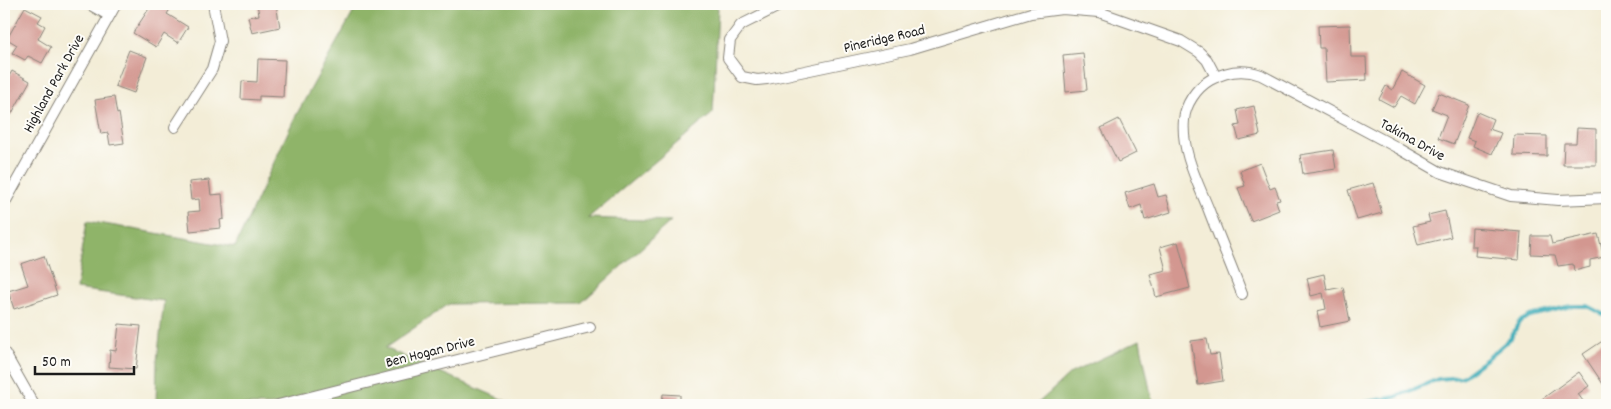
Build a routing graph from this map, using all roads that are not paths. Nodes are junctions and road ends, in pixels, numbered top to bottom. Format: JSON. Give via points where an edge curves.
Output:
{"nodes":[{"id":1,"x":89,"y":4,"type":"edge"},
{"id":2,"x":116,"y":4,"type":"edge"},
{"id":3,"x":213,"y":4,"type":"edge"},
{"id":4,"x":783,"y":4,"type":"edge"},
{"id":5,"x":108,"y":15,"type":"junction"},
{"id":6,"x":1216,"y":77,"type":"junction"},
{"id":7,"x":175,"y":127,"type":"dead end"},
{"id":8,"x":1607,"y":198,"type":"edge"},
{"id":9,"x":4,"y":204,"type":"edge"},
{"id":10,"x":1242,"y":294,"type":"dead end"},
{"id":11,"x":590,"y":327,"type":"dead end"},
{"id":12,"x":4,"y":352,"type":"edge"},
{"id":13,"x":34,"y":405,"type":"edge"},
{"id":14,"x":278,"y":405,"type":"edge"}],
"edges":[{"from":1,"to":5,"type":"street"},
{"from":2,"to":5,"type":"street","name":"Highland Park Drive"},
{"from":3,"to":7,"type":"street","via":[[220,41],[212,69]]},
{"from":4,"to":6,"type":"street","name":"Pineridge Road","via":[[741,25],[730,40],[728,58],[742,77],[767,79],[910,48],[1031,13],[1062,9],[1099,12],[1181,41],[1207,60]]},
{"from":5,"to":9,"type":"street","name":"Highland Park Drive"},
{"from":6,"to":8,"type":"street","name":"Takima Drive","via":[[1236,71],[1261,75],[1440,172],[1511,196],[1558,200]]},
{"from":6,"to":10,"type":"street","name":"Takima Drive","via":[[1200,87],[1190,101],[1184,119],[1184,133],[1193,171]]},
{"from":11,"to":14,"type":"street","name":"Ben Hogan Drive"},
{"from":12,"to":13,"type":"street"}]}
